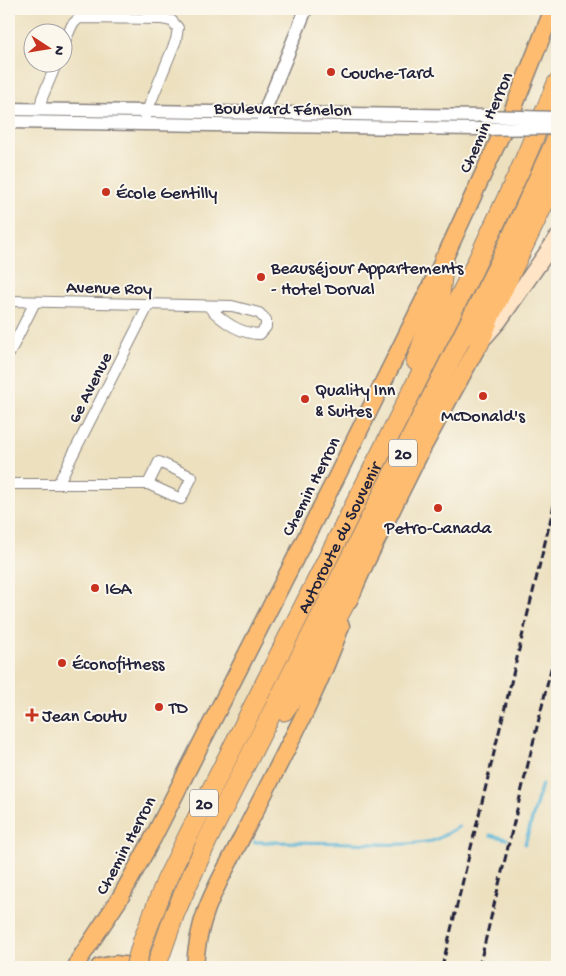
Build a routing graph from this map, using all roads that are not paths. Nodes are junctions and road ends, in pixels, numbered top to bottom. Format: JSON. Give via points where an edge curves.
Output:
{"nodes":[{"id":1,"x":306,"y":9,"type":"edge"},
{"id":2,"x":553,"y":9,"type":"edge"},
{"id":3,"x":72,"y":25,"type":"edge"},
{"id":4,"x":53,"y":72,"type":"edge"},
{"id":5,"x":557,"y":83,"type":"edge"},
{"id":6,"x":9,"y":108,"type":"edge"},
{"id":7,"x":40,"y":109,"type":"junction"},
{"id":8,"x":147,"y":111,"type":"junction"},
{"id":9,"x":264,"y":118,"type":"junction"},
{"id":10,"x":557,"y":118,"type":"edge"},
{"id":11,"x":9,"y":122,"type":"edge"},
{"id":12,"x":142,"y":124,"type":"junction"},
{"id":13,"x":557,"y":128,"type":"edge"},
{"id":14,"x":557,"y":138,"type":"edge"},
{"id":15,"x":557,"y":176,"type":"edge"},
{"id":16,"x":557,"y":238,"type":"edge"},
{"id":17,"x":444,"y":259,"type":"junction"},
{"id":18,"x":9,"y":301,"type":"edge"},
{"id":19,"x":35,"y":302,"type":"junction"},
{"id":20,"x":149,"y":304,"type":"junction"},
{"id":21,"x":208,"y":306,"type":"junction"},
{"id":22,"x":479,"y":344,"type":"junction"},
{"id":23,"x":9,"y":354,"type":"edge"},
{"id":24,"x":397,"y":419,"type":"junction"},
{"id":25,"x":9,"y":484,"type":"edge"},
{"id":26,"x":58,"y":484,"type":"junction"},
{"id":27,"x":148,"y":484,"type":"dead end"},
{"id":28,"x":353,"y":589,"type":"junction"},
{"id":29,"x":244,"y":767,"type":"junction"},
{"id":30,"x":76,"y":967,"type":"edge"},
{"id":31,"x":99,"y":967,"type":"edge"},
{"id":32,"x":134,"y":967,"type":"edge"},
{"id":33,"x":139,"y":967,"type":"edge"},
{"id":34,"x":156,"y":967,"type":"edge"},
{"id":35,"x":195,"y":967,"type":"edge"}],
"edges":[{"from":1,"to":9,"type":"street"},
{"from":2,"to":17,"type":"main road","name":"Chemin Herron","via":[[508,122]]},
{"from":3,"to":8,"type":"street","via":[[79,18],[162,19],[175,23],[178,28],[176,40]]},
{"from":4,"to":7,"type":"street"},
{"from":5,"to":24,"type":"highway","name":"Autoroute du Souvenir","number":"20","via":[[500,214]]},
{"from":6,"to":7,"type":"street","name":"Boulevard Fénelon"},
{"from":7,"to":8,"type":"street","name":"Boulevard Fénelon"},
{"from":8,"to":9,"type":"street","name":"Boulevard Fénelon"},
{"from":8,"to":12,"type":"street"},
{"from":9,"to":10,"type":"street","name":"Boulevard Fénelon","bridge":true},
{"from":9,"to":12,"type":"street","name":"Boulevard Fénelon"},
{"from":9,"to":13,"type":"street","name":"Boulevard Fénelon","bridge":true,"via":[[477,129]]},
{"from":11,"to":12,"type":"street","name":"Boulevard Fénelon"},
{"from":14,"to":29,"type":"highway","name":"Autoroute du Souvenir","number":"20","via":[[500,262]]},
{"from":15,"to":22,"type":"highway"},
{"from":16,"to":22,"type":"main road"},
{"from":17,"to":24,"type":"highway","via":[[440,295]]},
{"from":17,"to":30,"type":"main road","name":"Chemin Herron","via":[[152,838],[120,898]]},
{"from":18,"to":19,"type":"street","name":"Avenue Roy"},
{"from":19,"to":20,"type":"street","name":"Avenue Roy"},
{"from":19,"to":23,"type":"street"},
{"from":20,"to":21,"type":"street","name":"Avenue Roy"},
{"from":20,"to":26,"type":"street","name":"6e Avenue"},
{"from":21,"to":21,"type":"street","name":"Avenue Roy","via":[[230,325],[249,334],[260,334],[266,327],[266,320],[260,313],[232,306]]},
{"from":22,"to":28,"type":"main road","via":[[441,411]]},
{"from":24,"to":32,"type":"highway","name":"Autoroute du Souvenir","number":"20","bridge":true,"via":[[176,859]]},
{"from":25,"to":26,"type":"street"},
{"from":26,"to":27,"type":"street"},
{"from":28,"to":29,"type":"highway","via":[[311,672]]},
{"from":28,"to":35,"type":"main road","via":[[316,688],[208,901]]},
{"from":29,"to":34,"type":"highway","name":"Autoroute du Souvenir","number":"20","via":[[191,875]]},
{"from":31,"to":33,"type":"main road","via":[[115,964]]}]}
